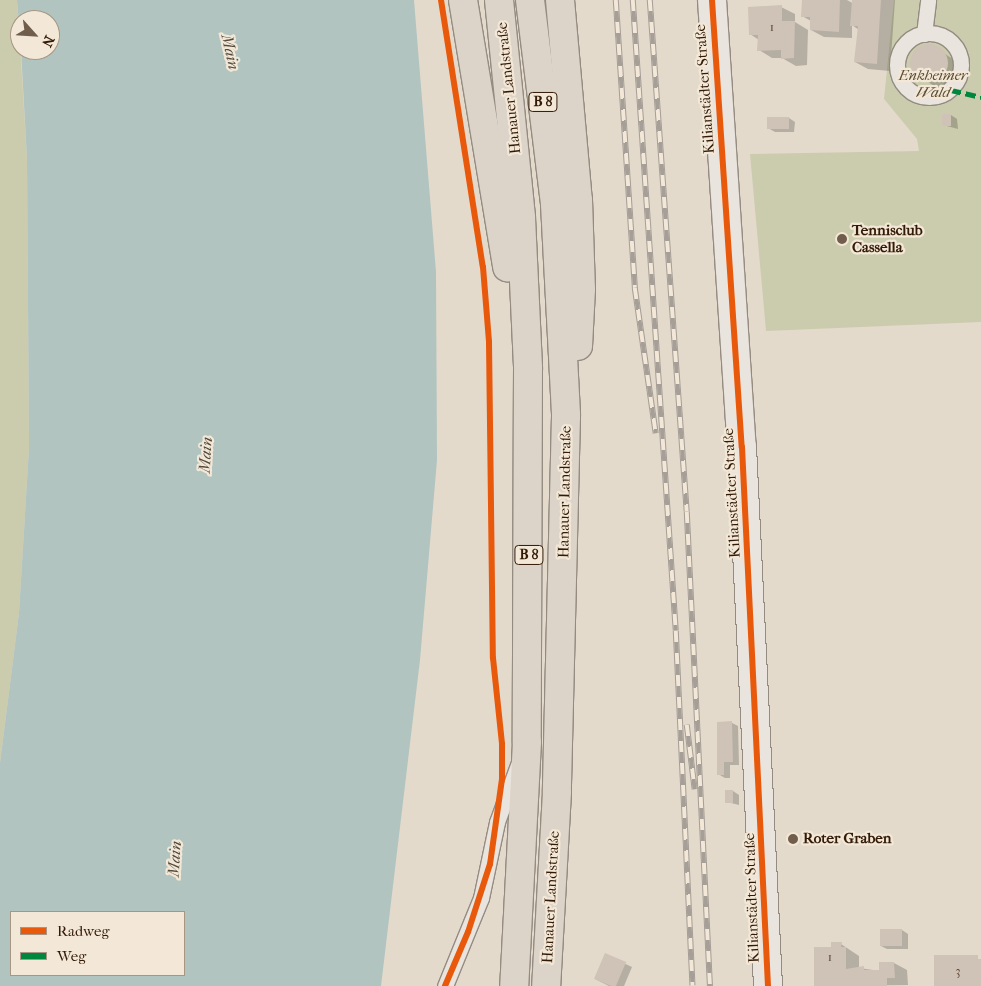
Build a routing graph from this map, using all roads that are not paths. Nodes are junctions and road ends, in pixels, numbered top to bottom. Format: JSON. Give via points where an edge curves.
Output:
{"nodes":[{"id":1,"x":463,"y":0,"type":"edge"},
{"id":2,"x":499,"y":0,"type":"edge"},
{"id":3,"x":530,"y":0,"type":"edge"},
{"id":4,"x":560,"y":0,"type":"edge"},
{"id":5,"x":712,"y":0,"type":"edge"},
{"id":6,"x":928,"y":0,"type":"edge"},
{"id":7,"x":924,"y":34,"type":"junction"},
{"id":8,"x":528,"y":369,"type":"junction"},
{"id":9,"x":566,"y":416,"type":"junction"},
{"id":10,"x":527,"y":742,"type":"junction"},
{"id":11,"x":444,"y":986,"type":"edge"},
{"id":12,"x":514,"y":986,"type":"edge"},
{"id":13,"x":546,"y":986,"type":"edge"},
{"id":14,"x":768,"y":986,"type":"edge"}],
"edges":[{"from":1,"to":8,"type":"main road","via":[[509,276]]},
{"from":2,"to":8,"type":"main road","name":"Hanauer Landstraße","number":"B 8","via":[[521,218]]},
{"from":3,"to":9,"type":"main road","name":"Hanauer Landstraße","number":"B 8","via":[[555,204]]},
{"from":4,"to":9,"type":"main road","via":[[572,101],[581,288],[576,363]]},
{"from":5,"to":14,"type":"street","name":"Kilianstädter Straße","via":[[742,447]]},
{"from":6,"to":7,"type":"lane"},
{"from":7,"to":7,"type":"lane","via":[[901,50],[898,70],[900,79],[912,93],[936,97],[951,90],[958,80],[960,57],[947,38]]},
{"from":8,"to":10,"type":"main road","name":"Hanauer Landstraße","number":"B 8"},
{"from":9,"to":13,"type":"main road","name":"Hanauer Landstraße","number":"B 8","via":[[557,792]]},
{"from":10,"to":11,"type":"lane","via":[[497,822],[481,898]]},
{"from":10,"to":12,"type":"main road","name":"Hanauer Landstraße","number":"B 8"}]}
